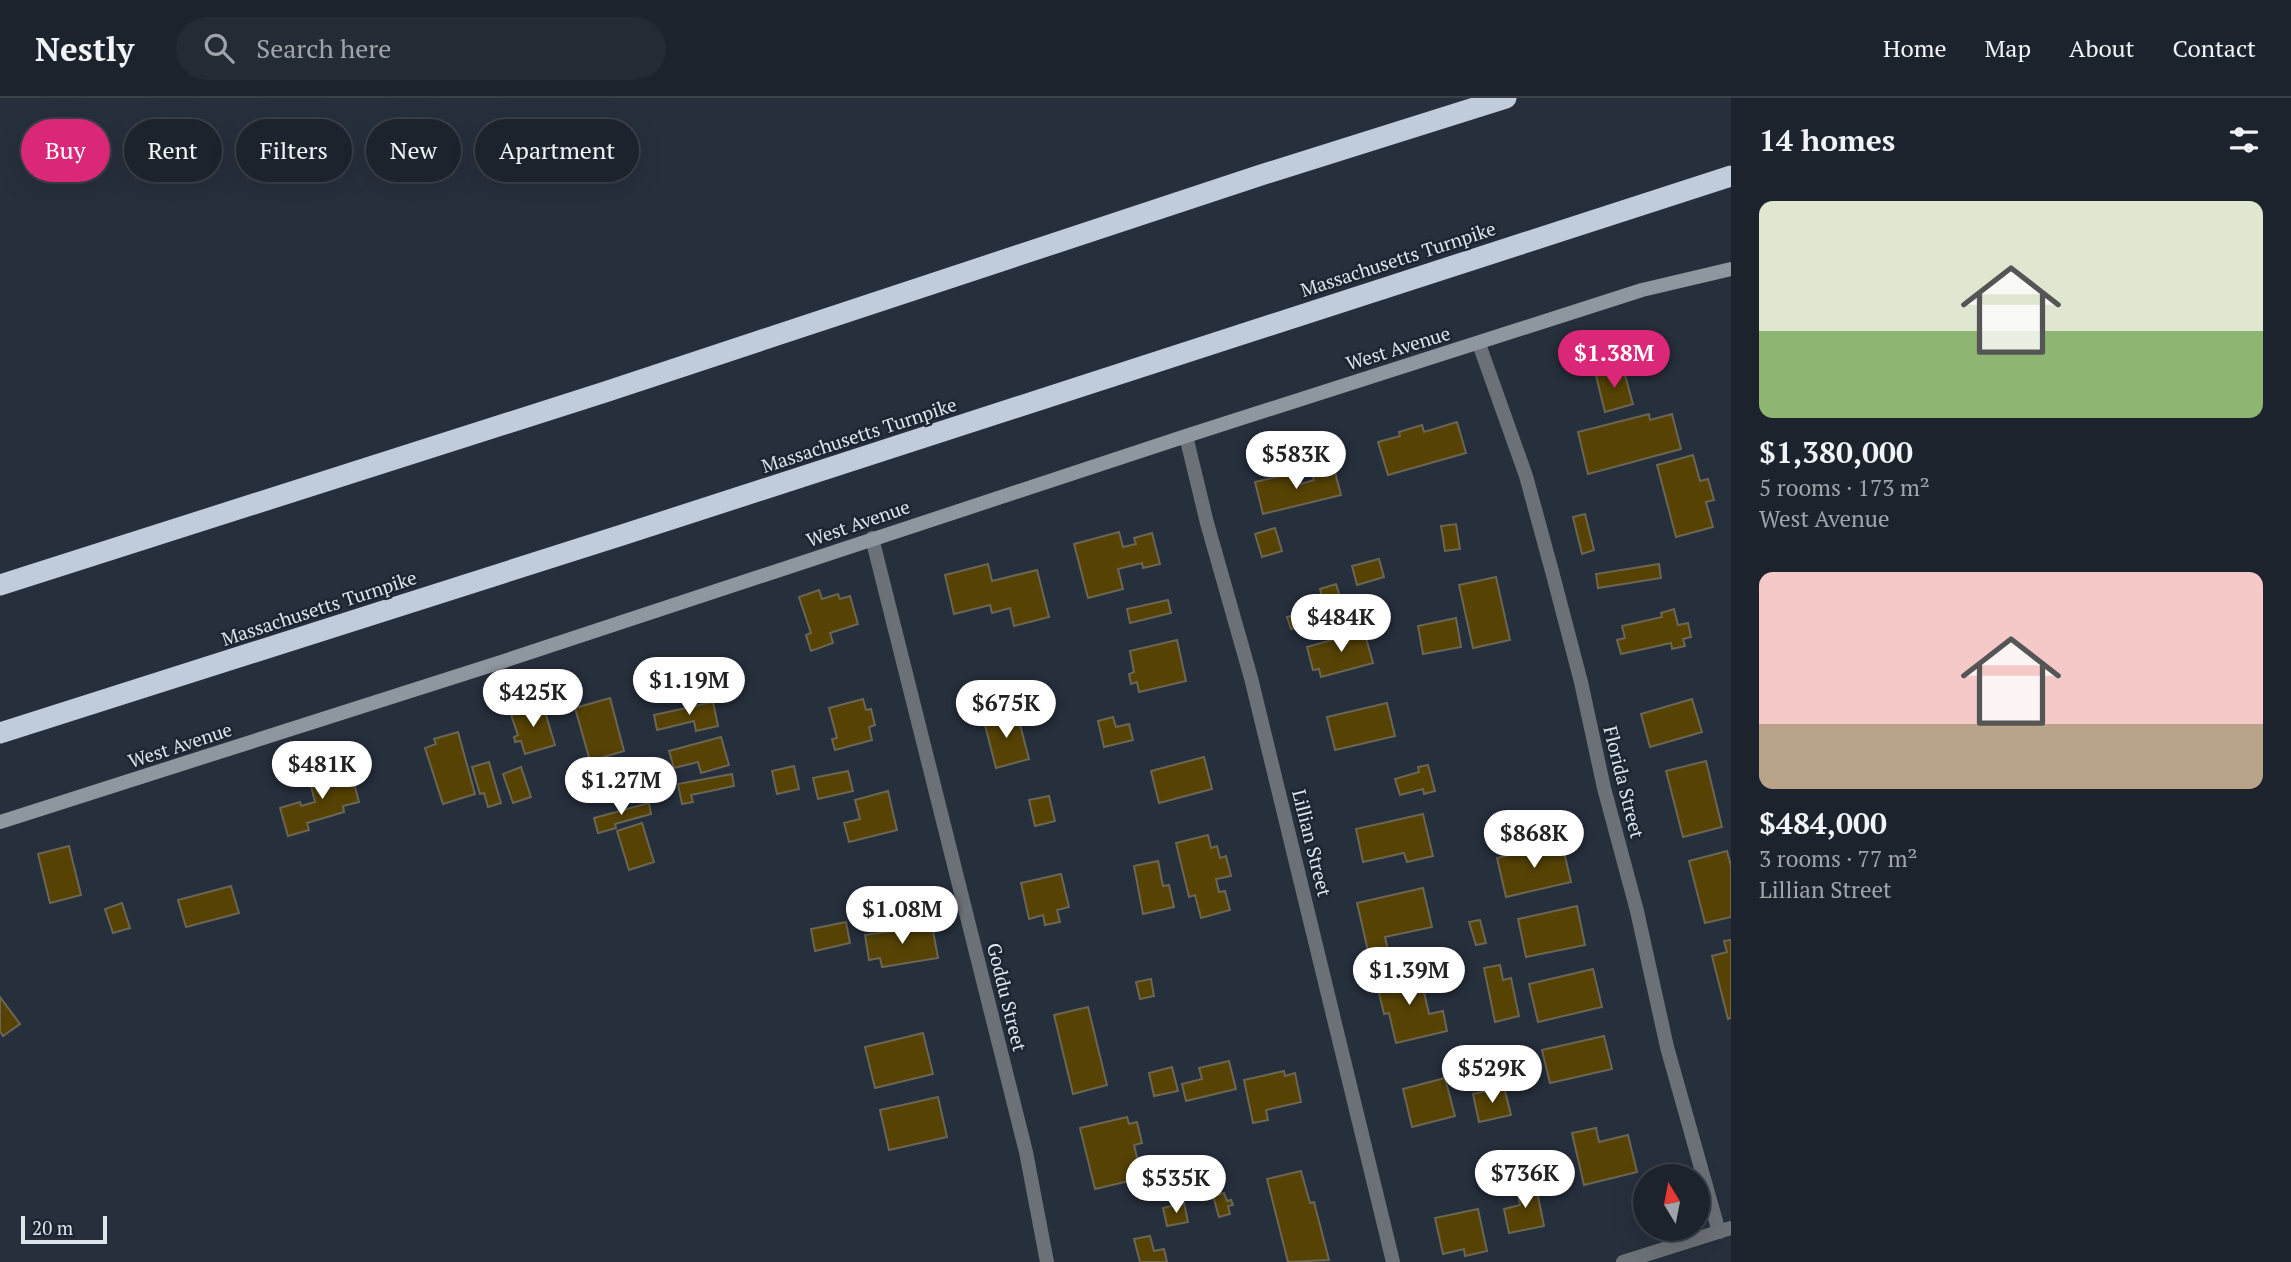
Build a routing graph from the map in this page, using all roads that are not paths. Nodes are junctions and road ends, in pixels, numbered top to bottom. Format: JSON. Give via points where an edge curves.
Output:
{"nodes":[{"id":1,"x":1506,"y":98,"type":"edge"},
{"id":2,"x":1731,"y":176,"type":"edge"},
{"id":3,"x":1731,"y":269,"type":"edge"},
{"id":4,"x":1479,"y":344,"type":"junction"},
{"id":5,"x":1186,"y":436,"type":"junction"},
{"id":6,"x":872,"y":538,"type":"junction"},
{"id":7,"x":0,"y":585,"type":"edge"},
{"id":8,"x":0,"y":733,"type":"edge"},
{"id":9,"x":0,"y":822,"type":"edge"},
{"id":10,"x":1725,"y":1230,"type":"edge"},
{"id":11,"x":1047,"y":1262,"type":"edge"},
{"id":12,"x":1393,"y":1262,"type":"edge"},
{"id":13,"x":1623,"y":1262,"type":"edge"}],
"edges":[{"from":1,"to":7,"type":"highway"},
{"from":2,"to":8,"type":"highway","name":"Massachusetts Turnpike"},
{"from":3,"to":4,"type":"main road","name":"West Avenue","via":[[1642,290]]},
{"from":4,"to":5,"type":"main road","name":"West Avenue"},
{"from":4,"to":10,"type":"street","name":"Florida Street","via":[[1526,476],[1581,682],[1667,1047]]},
{"from":5,"to":6,"type":"main road","name":"West Avenue"},
{"from":5,"to":12,"type":"street","name":"Lillian Street","via":[[1258,705]]},
{"from":6,"to":9,"type":"main road","name":"West Avenue"},
{"from":6,"to":11,"type":"street","name":"Goddu Street","via":[[1019,1126]]},
{"from":10,"to":13,"type":"street"}]}
